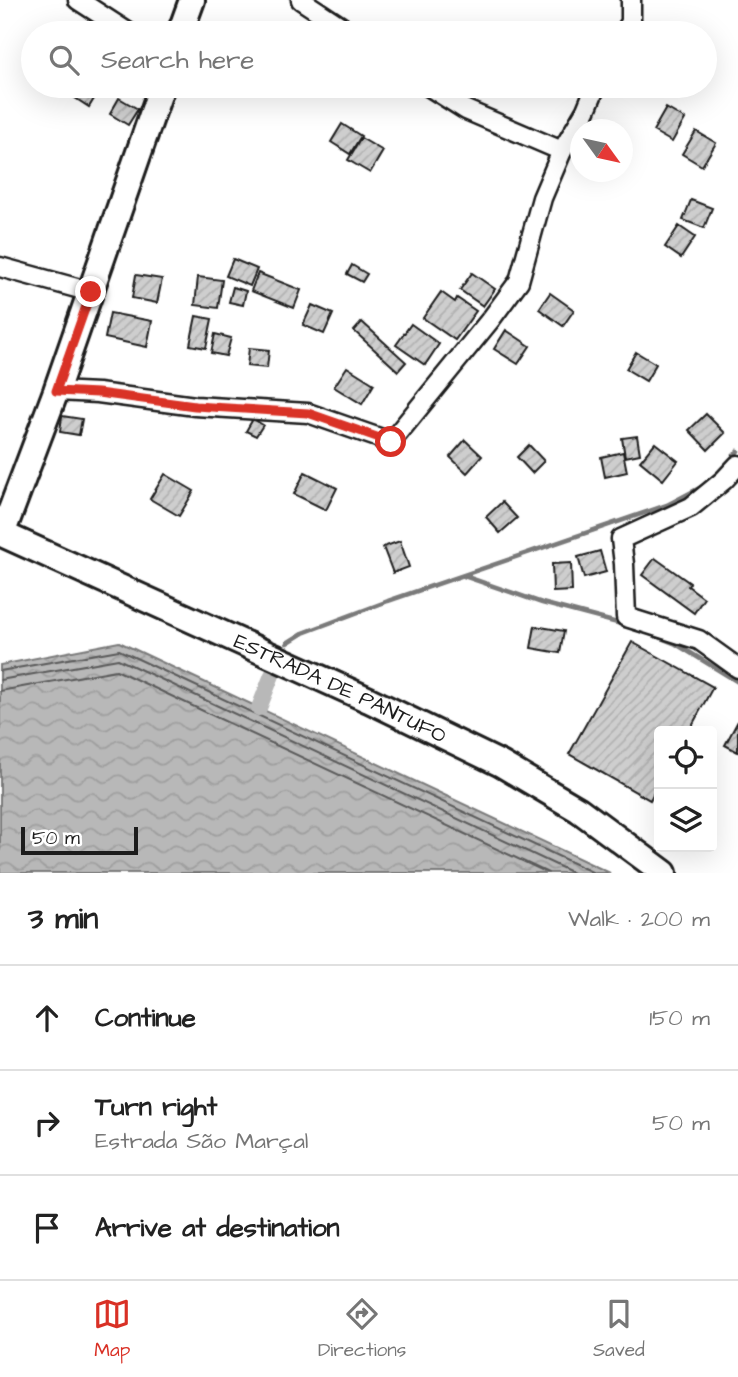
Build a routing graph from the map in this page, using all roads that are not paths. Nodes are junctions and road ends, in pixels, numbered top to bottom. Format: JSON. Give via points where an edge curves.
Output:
{"nodes":[{"id":1,"x":78,"y":0,"type":"edge"},
{"id":2,"x":192,"y":0,"type":"edge"},
{"id":3,"x":301,"y":0,"type":"edge"},
{"id":4,"x":631,"y":0,"type":"edge"},
{"id":5,"x":110,"y":21,"type":"edge"},
{"id":6,"x":184,"y":21,"type":"edge"},
{"id":7,"x":333,"y":21,"type":"edge"},
{"id":8,"x":631,"y":21,"type":"edge"},
{"id":9,"x":158,"y":98,"type":"edge"},
{"id":10,"x":447,"y":98,"type":"edge"},
{"id":11,"x":591,"y":98,"type":"edge"},
{"id":12,"x":562,"y":151,"type":"junction"},
{"id":13,"x":0,"y":267,"type":"edge"},
{"id":14,"x":91,"y":292,"type":"junction"},
{"id":15,"x":56,"y":391,"type":"junction"},
{"id":16,"x":738,"y":465,"type":"edge"},
{"id":17,"x":1,"y":533,"type":"edge"},
{"id":18,"x":738,"y":668,"type":"edge"},
{"id":19,"x":664,"y":873,"type":"edge"}],
"edges":[{"from":1,"to":5,"type":"street"},
{"from":2,"to":6,"type":"street"},
{"from":3,"to":7,"type":"street"},
{"from":4,"to":8,"type":"street"},
{"from":9,"to":14,"type":"street"},
{"from":10,"to":12,"type":"street"},
{"from":11,"to":12,"type":"street"},
{"from":12,"to":15,"type":"street","via":[[542,198],[519,281],[391,442],[308,413]]},
{"from":13,"to":14,"type":"street"},
{"from":14,"to":15,"type":"street"},
{"from":15,"to":17,"type":"street"},
{"from":16,"to":18,"type":"street","via":[[691,507],[621,540],[626,617],[699,640]]},
{"from":17,"to":19,"type":"street","name":"ESTRADA DE PANTUFO","via":[[502,764],[579,810]]}]}
